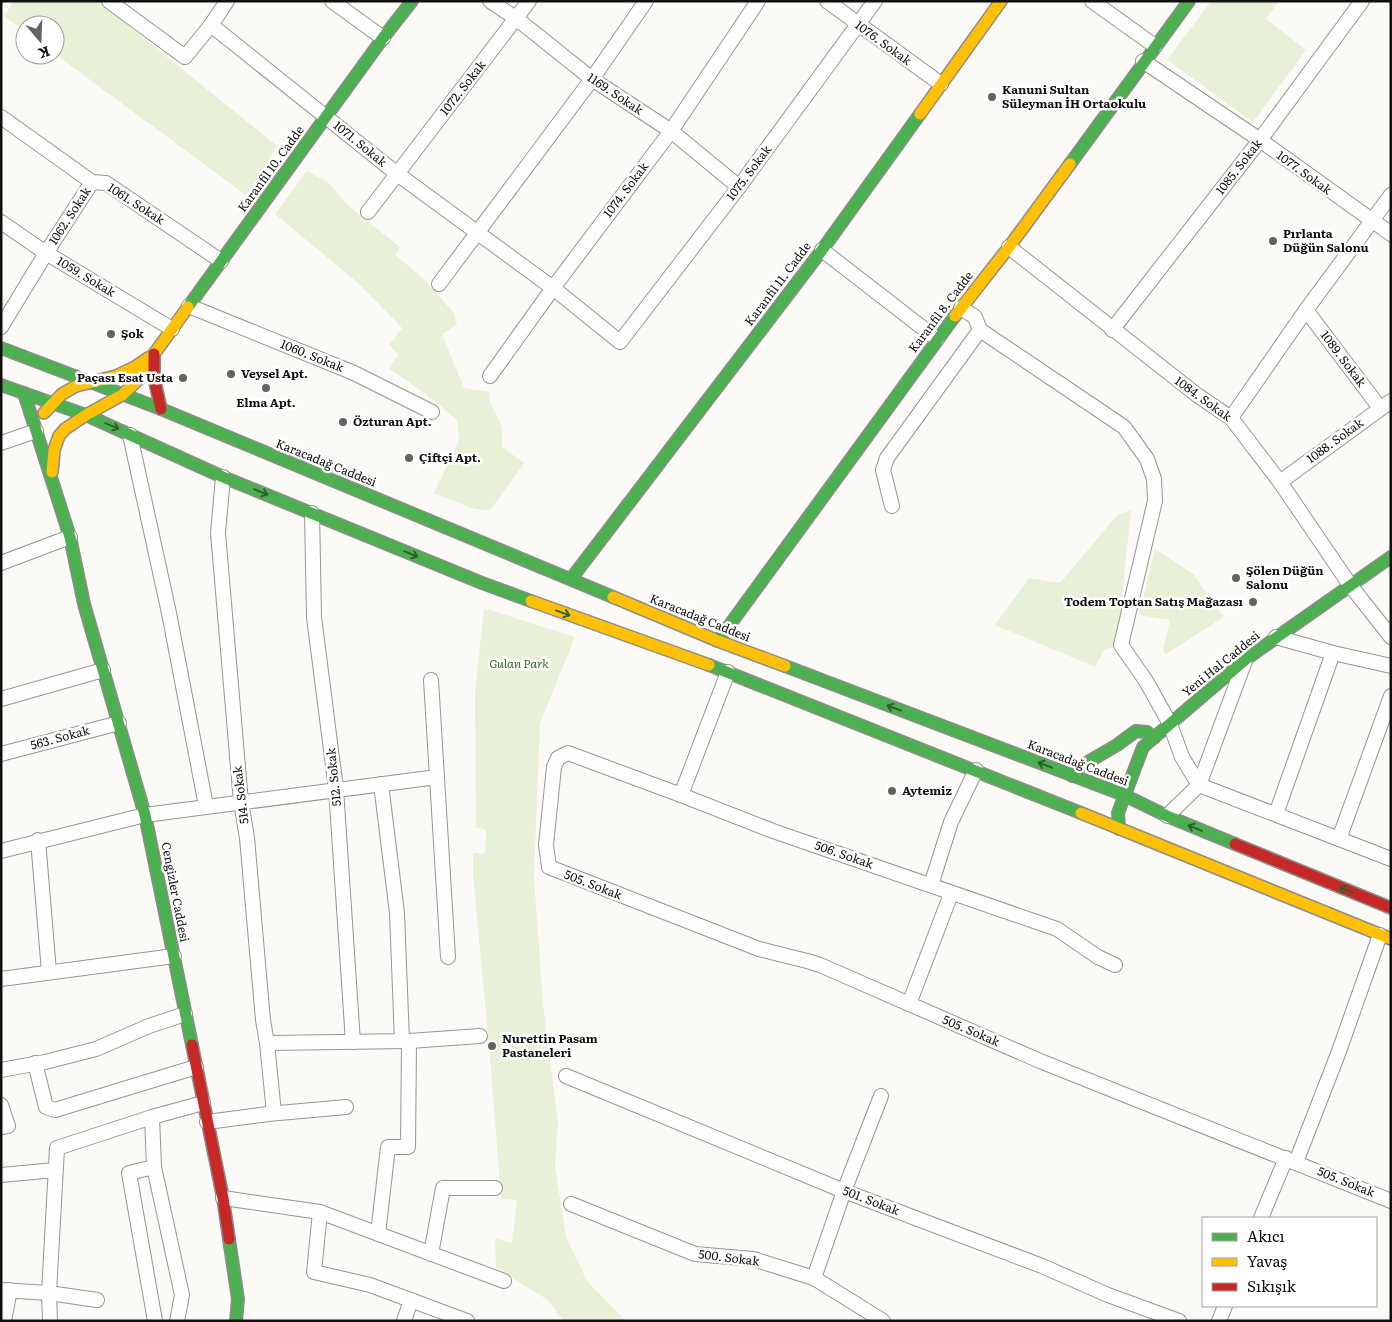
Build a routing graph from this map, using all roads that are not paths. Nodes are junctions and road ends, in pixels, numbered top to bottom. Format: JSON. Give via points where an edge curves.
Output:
{"nodes":[{"id":1,"x":109,"y":1,"type":"edge"},
{"id":2,"x":227,"y":1,"type":"edge"},
{"id":3,"x":332,"y":1,"type":"edge"},
{"id":4,"x":412,"y":1,"type":"edge"},
{"id":5,"x":490,"y":1,"type":"edge"},
{"id":6,"x":530,"y":1,"type":"edge"},
{"id":7,"x":646,"y":1,"type":"edge"},
{"id":8,"x":758,"y":1,"type":"edge"},
{"id":9,"x":826,"y":1,"type":"edge"},
{"id":10,"x":875,"y":1,"type":"edge"},
{"id":11,"x":1001,"y":1,"type":"edge"},
{"id":12,"x":1092,"y":1,"type":"edge"},
{"id":13,"x":1189,"y":1,"type":"edge"},
{"id":14,"x":1362,"y":1,"type":"edge"},
{"id":15,"x":517,"y":19,"type":"junction"},
{"id":16,"x":212,"y":25,"type":"junction"},
{"id":17,"x":858,"y":25,"type":"junction"},
{"id":18,"x":383,"y":38,"type":"junction"},
{"id":19,"x":1155,"y":46,"type":"junction"},
{"id":20,"x":1144,"y":61,"type":"junction"},
{"id":21,"x":592,"y":79,"type":"junction"},
{"id":22,"x":941,"y":84,"type":"junction"},
{"id":23,"x":327,"y":116,"type":"junction"},
{"id":24,"x":1,"y":117,"type":"edge"},
{"id":25,"x":671,"y":131,"type":"junction"},
{"id":26,"x":1260,"y":140,"type":"junction"},
{"id":27,"x":396,"y":173,"type":"junction"},
{"id":28,"x":92,"y":182,"type":"junction"},
{"id":29,"x":739,"y":186,"type":"junction"},
{"id":30,"x":1391,"y":195,"type":"edge"},
{"id":31,"x":368,"y":212,"type":"dead end"},
{"id":32,"x":1370,"y":221,"type":"junction"},
{"id":33,"x":1,"y":222,"type":"edge"},
{"id":34,"x":478,"y":233,"type":"junction"},
{"id":35,"x":1390,"y":234,"type":"edge"},
{"id":36,"x":1009,"y":247,"type":"junction"},
{"id":37,"x":822,"y":250,"type":"junction"},
{"id":38,"x":46,"y":253,"type":"junction"},
{"id":39,"x":220,"y":261,"type":"junction"},
{"id":40,"x":439,"y":284,"type":"dead end"},
{"id":41,"x":553,"y":288,"type":"junction"},
{"id":42,"x":189,"y":306,"type":"junction"},
{"id":43,"x":961,"y":308,"type":"junction"},
{"id":44,"x":1306,"y":310,"type":"junction"},
{"id":45,"x":1,"y":327,"type":"edge"},
{"id":46,"x":172,"y":330,"type":"junction"},
{"id":47,"x":980,"y":330,"type":"junction"},
{"id":48,"x":1112,"y":330,"type":"junction"},
{"id":49,"x":938,"y":339,"type":"junction"},
{"id":50,"x":620,"y":342,"type":"joint"},
{"id":51,"x":1,"y":348,"type":"edge"},
{"id":52,"x":154,"y":354,"type":"junction"},
{"id":53,"x":490,"y":376,"type":"dead end"},
{"id":54,"x":89,"y":381,"type":"junction"},
{"id":55,"x":1,"y":385,"type":"edge"},
{"id":56,"x":24,"y":393,"type":"junction"},
{"id":57,"x":122,"y":395,"type":"junction"},
{"id":58,"x":52,"y":403,"type":"junction"},
{"id":59,"x":1385,"y":404,"type":"edge"},
{"id":60,"x":161,"y":409,"type":"junction"},
{"id":61,"x":432,"y":412,"type":"dead end"},
{"id":62,"x":86,"y":415,"type":"junction"},
{"id":63,"x":1231,"y":418,"type":"junction"},
{"id":64,"x":36,"y":431,"type":"junction"},
{"id":65,"x":130,"y":434,"type":"junction"},
{"id":66,"x":1,"y":443,"type":"edge"},
{"id":67,"x":52,"y":476,"type":"junction"},
{"id":68,"x":223,"y":477,"type":"junction"},
{"id":69,"x":1280,"y":482,"type":"junction"},
{"id":70,"x":892,"y":506,"type":"dead end"},
{"id":71,"x":312,"y":513,"type":"junction"},
{"id":72,"x":70,"y":536,"type":"junction"},
{"id":73,"x":1391,"y":557,"type":"edge"},
{"id":74,"x":1,"y":563,"type":"edge"},
{"id":75,"x":571,"y":579,"type":"junction"},
{"id":76,"x":1350,"y":585,"type":"junction"},
{"id":77,"x":1276,"y":637,"type":"junction"},
{"id":78,"x":1391,"y":637,"type":"edge"},
{"id":79,"x":718,"y":641,"type":"junction"},
{"id":80,"x":1333,"y":653,"type":"junction"},
{"id":81,"x":1246,"y":659,"type":"junction"},
{"id":82,"x":1391,"y":666,"type":"edge"},
{"id":83,"x":103,"y":670,"type":"junction"},
{"id":84,"x":728,"y":672,"type":"junction"},
{"id":85,"x":431,"y":680,"type":"dead end"},
{"id":86,"x":1391,"y":696,"type":"edge"},
{"id":87,"x":1,"y":699,"type":"edge"},
{"id":88,"x":118,"y":723,"type":"junction"},
{"id":89,"x":1170,"y":724,"type":"junction"},
{"id":90,"x":1154,"y":738,"type":"junction"},
{"id":91,"x":1,"y":754,"type":"edge"},
{"id":92,"x":976,"y":770,"type":"junction"},
{"id":93,"x":1072,"y":776,"type":"junction"},
{"id":94,"x":437,"y":777,"type":"junction"},
{"id":95,"x":381,"y":784,"type":"junction"},
{"id":96,"x":1199,"y":785,"type":"junction"},
{"id":97,"x":336,"y":789,"type":"junction"},
{"id":98,"x":681,"y":794,"type":"junction"},
{"id":99,"x":1124,"y":795,"type":"junction"},
{"id":100,"x":241,"y":802,"type":"junction"},
{"id":101,"x":206,"y":806,"type":"junction"},
{"id":102,"x":1276,"y":814,"type":"junction"},
{"id":103,"x":146,"y":815,"type":"junction"},
{"id":104,"x":1163,"y":824,"type":"junction"},
{"id":105,"x":1119,"y":829,"type":"junction"},
{"id":106,"x":1143,"y":839,"type":"junction"},
{"id":107,"x":1339,"y":839,"type":"junction"},
{"id":108,"x":38,"y":840,"type":"junction"},
{"id":109,"x":1,"y":851,"type":"edge"},
{"id":110,"x":1391,"y":859,"type":"edge"},
{"id":111,"x":549,"y":868,"type":"joint"},
{"id":112,"x":932,"y":885,"type":"junction"},
{"id":113,"x":950,"y":894,"type":"junction"},
{"id":114,"x":1391,"y":908,"type":"edge"},
{"id":115,"x":1386,"y":937,"type":"edge"},
{"id":116,"x":174,"y":956,"type":"junction"},
{"id":117,"x":448,"y":957,"type":"dead end"},
{"id":118,"x":1115,"y":965,"type":"dead end"},
{"id":119,"x":49,"y":972,"type":"junction"},
{"id":120,"x":1,"y":979,"type":"edge"},
{"id":121,"x":909,"y":1004,"type":"junction"},
{"id":122,"x":185,"y":1014,"type":"junction"},
{"id":123,"x":480,"y":1036,"type":"dead end"},
{"id":124,"x":406,"y":1041,"type":"junction"},
{"id":125,"x":353,"y":1042,"type":"junction"},
{"id":126,"x":267,"y":1043,"type":"junction"},
{"id":127,"x":35,"y":1064,"type":"junction"},
{"id":128,"x":196,"y":1068,"type":"junction"},
{"id":129,"x":1,"y":1070,"type":"edge"},
{"id":130,"x":566,"y":1076,"type":"dead end"},
{"id":131,"x":881,"y":1096,"type":"dead end"},
{"id":132,"x":204,"y":1103,"type":"junction"},
{"id":133,"x":1,"y":1105,"type":"edge"},
{"id":134,"x":346,"y":1107,"type":"dead end"},
{"id":135,"x":274,"y":1113,"type":"junction"},
{"id":136,"x":152,"y":1116,"type":"junction"},
{"id":137,"x":207,"y":1122,"type":"junction"},
{"id":138,"x":1,"y":1127,"type":"edge"},
{"id":139,"x":1291,"y":1160,"type":"junction"},
{"id":140,"x":154,"y":1167,"type":"junction"},
{"id":141,"x":55,"y":1170,"type":"junction"},
{"id":142,"x":1,"y":1175,"type":"edge"},
{"id":143,"x":496,"y":1188,"type":"dead end"},
{"id":144,"x":844,"y":1191,"type":"junction"},
{"id":145,"x":223,"y":1198,"type":"junction"},
{"id":146,"x":1391,"y":1200,"type":"edge"},
{"id":147,"x":571,"y":1204,"type":"dead end"},
{"id":148,"x":320,"y":1212,"type":"junction"},
{"id":149,"x":1262,"y":1217,"type":"edge"},
{"id":150,"x":378,"y":1234,"type":"junction"},
{"id":151,"x":431,"y":1254,"type":"junction"},
{"id":152,"x":814,"y":1278,"type":"junction"},
{"id":153,"x":504,"y":1281,"type":"dead end"},
{"id":154,"x":5,"y":1290,"type":"edge"},
{"id":155,"x":49,"y":1293,"type":"junction"},
{"id":156,"x":97,"y":1300,"type":"dead end"},
{"id":157,"x":411,"y":1300,"type":"junction"},
{"id":158,"x":1225,"y":1307,"type":"edge"},
{"id":159,"x":4,"y":1321,"type":"edge"},
{"id":160,"x":50,"y":1321,"type":"edge"},
{"id":161,"x":155,"y":1321,"type":"edge"},
{"id":162,"x":177,"y":1321,"type":"edge"},
{"id":163,"x":236,"y":1321,"type":"edge"},
{"id":164,"x":404,"y":1321,"type":"edge"},
{"id":165,"x":467,"y":1321,"type":"edge"},
{"id":166,"x":883,"y":1321,"type":"edge"},
{"id":167,"x":1179,"y":1321,"type":"edge"},
{"id":168,"x":1219,"y":1321,"type":"edge"}],
"edges":[{"from":1,"to":16,"type":"street","via":[[185,57]]},
{"from":2,"to":16,"type":"street"},
{"from":3,"to":18,"type":"street"},
{"from":4,"to":18,"type":"main road","name":"Karanfil 10. Cadde"},
{"from":5,"to":15,"type":"street","name":"1169. Sokak"},
{"from":6,"to":15,"type":"street","name":"1072. Sokak"},
{"from":7,"to":21,"type":"street"},
{"from":8,"to":25,"type":"street","name":"1074. Sokak"},
{"from":9,"to":17,"type":"street","name":"1076. Sokak"},
{"from":10,"to":17,"type":"street","name":"1075. Sokak"},
{"from":11,"to":22,"type":"main road","name":"Karanfil 11. Cadde"},
{"from":12,"to":19,"type":"street"},
{"from":13,"to":19,"type":"main road","name":"Karanfil 8. Cadde"},
{"from":14,"to":26,"type":"street","name":"1085. Sokak"},
{"from":15,"to":21,"type":"street","name":"1169. Sokak"},
{"from":15,"to":27,"type":"street","name":"1072. Sokak"},
{"from":16,"to":23,"type":"street","name":"1071. Sokak"},
{"from":17,"to":22,"type":"street","name":"1076. Sokak"},
{"from":17,"to":29,"type":"street","name":"1075. Sokak"},
{"from":18,"to":23,"type":"main road","name":"Karanfil 10. Cadde"},
{"from":19,"to":20,"type":"main road","name":"Karanfil 8. Cadde"},
{"from":20,"to":26,"type":"street","name":"1077. Sokak"},
{"from":20,"to":36,"type":"main road","name":"Karanfil 8. Cadde"},
{"from":21,"to":25,"type":"street","name":"1169. Sokak"},
{"from":21,"to":34,"type":"street"},
{"from":22,"to":37,"type":"main road","name":"Karanfil 11. Cadde"},
{"from":23,"to":27,"type":"street","name":"1071. Sokak"},
{"from":23,"to":39,"type":"main road","name":"Karanfil 10. Cadde"},
{"from":24,"to":28,"type":"street","name":"1061. Sokak"},
{"from":25,"to":29,"type":"street","name":"1169. Sokak"},
{"from":25,"to":41,"type":"street","name":"1074. Sokak"},
{"from":26,"to":32,"type":"street","name":"1077. Sokak"},
{"from":26,"to":48,"type":"street","name":"1085. Sokak"},
{"from":27,"to":31,"type":"street","name":"1072. Sokak"},
{"from":27,"to":34,"type":"street","name":"1071. Sokak"},
{"from":28,"to":38,"type":"street","name":"1062. Sokak"},
{"from":28,"to":39,"type":"street","name":"1061. Sokak","via":[[106,183]]},
{"from":29,"to":50,"type":"street","name":"1075. Sokak"},
{"from":30,"to":32,"type":"street"},
{"from":32,"to":35,"type":"street","name":"1077. Sokak"},
{"from":32,"to":44,"type":"street"},
{"from":33,"to":38,"type":"street","name":"1059. Sokak"},
{"from":34,"to":40,"type":"street"},
{"from":34,"to":41,"type":"street","name":"1071. Sokak"},
{"from":36,"to":43,"type":"main road","name":"Karanfil 8. Cadde"},
{"from":36,"to":48,"type":"street","name":"1084. Sokak"},
{"from":37,"to":49,"type":"street"},
{"from":37,"to":75,"type":"main road","name":"Karanfil 11. Cadde"},
{"from":38,"to":45,"type":"street","name":"1062. Sokak"},
{"from":38,"to":46,"type":"street","name":"1059. Sokak"},
{"from":39,"to":42,"type":"main road","name":"Karanfil 10. Cadde"},
{"from":41,"to":50,"type":"street","name":"1071. Sokak"},
{"from":41,"to":53,"type":"street","name":"1074. Sokak"},
{"from":42,"to":46,"type":"main road","name":"Karanfil 10. Cadde"},
{"from":42,"to":61,"type":"street","name":"1060. Sokak","via":[[354,373]]},
{"from":43,"to":47,"type":"street","via":[[975,317]]},
{"from":43,"to":49,"type":"main road","name":"Karanfil 8. Cadde"},
{"from":44,"to":59,"type":"street","name":"1089. Sokak"},
{"from":44,"to":63,"type":"street"},
{"from":46,"to":52,"type":"main road","name":"Karanfil 10. Cadde"},
{"from":47,"to":70,"type":"street","via":[[887,458],[883,470]]},
{"from":47,"to":89,"type":"street","via":[[1124,428],[1148,459],[1154,479],[1155,501],[1121,645]]},
{"from":48,"to":63,"type":"street","name":"1084. Sokak"},
{"from":49,"to":79,"type":"main road","name":"Karanfil 8. Cadde"},
{"from":51,"to":54,"type":"main road","name":"Karacadağ Caddesi"},
{"from":52,"to":54,"type":"main road","name":"Karanfil 10. Cadde","via":[[116,376]]},
{"from":52,"to":57,"type":"main road","name":"Karanfil 10. Cadde","via":[[138,380]]},
{"from":52,"to":60,"type":"main road","via":[[154,378]]},
{"from":54,"to":57,"type":"main road","name":"Karacadağ Caddesi"},
{"from":54,"to":58,"type":"main road","name":"Karanfil 10. Cadde","via":[[62,394]]},
{"from":55,"to":56,"type":"main road"},
{"from":56,"to":58,"type":"main road"},
{"from":56,"to":64,"type":"main road","name":"Cengizler Caddesi"},
{"from":57,"to":60,"type":"main road","name":"Karacadağ Caddesi"},
{"from":57,"to":62,"type":"main road","name":"Karanfil 10. Cadde"},
{"from":58,"to":62,"type":"main road"},
{"from":58,"to":64,"type":"main road"},
{"from":59,"to":69,"type":"street","name":"1088. Sokak"},
{"from":60,"to":75,"type":"main road","name":"Karacadağ Caddesi"},
{"from":62,"to":65,"type":"main road","one_way":true},
{"from":62,"to":67,"type":"main road","name":"Cengizler Caddesi","via":[[59,436],[54,450]]},
{"from":63,"to":69,"type":"street","name":"1084. Sokak"},
{"from":64,"to":66,"type":"street"},
{"from":64,"to":67,"type":"main road","name":"Cengizler Caddesi"},
{"from":65,"to":68,"type":"main road"},
{"from":65,"to":101,"type":"street","via":[[170,613]]},
{"from":67,"to":72,"type":"main road","name":"Cengizler Caddesi"},
{"from":68,"to":71,"type":"main road","one_way":true},
{"from":68,"to":100,"type":"street","name":"514. Sokak","via":[[218,533]]},
{"from":69,"to":76,"type":"street","name":"1084. Sokak"},
{"from":71,"to":84,"type":"main road","one_way":true,"via":[[519,597]]},
{"from":71,"to":97,"type":"street","name":"512. Sokak","via":[[314,617]]},
{"from":72,"to":74,"type":"street"},
{"from":72,"to":83,"type":"main road","name":"Cengizler Caddesi","via":[[84,604]]},
{"from":73,"to":76,"type":"main road","name":"Yeni Hal Caddesi"},
{"from":75,"to":79,"type":"main road","name":"Karacadağ Caddesi"},
{"from":76,"to":77,"type":"main road","name":"Yeni Hal Caddesi"},
{"from":76,"to":78,"type":"street","name":"1084. Sokak"},
{"from":77,"to":80,"type":"street"},
{"from":77,"to":81,"type":"main road","name":"Yeni Hal Caddesi"},
{"from":93,"to":79,"type":"main road","name":"Karacadağ Caddesi","one_way":true},
{"from":80,"to":82,"type":"street"},
{"from":80,"to":102,"type":"street"},
{"from":81,"to":89,"type":"main road","name":"Yeni Hal Caddesi"},
{"from":81,"to":96,"type":"street"},
{"from":83,"to":87,"type":"street"},
{"from":83,"to":88,"type":"main road","name":"Cengizler Caddesi"},
{"from":84,"to":92,"type":"main road"},
{"from":84,"to":98,"type":"street"},
{"from":85,"to":94,"type":"street"},
{"from":86,"to":107,"type":"street"},
{"from":88,"to":91,"type":"street","name":"563. Sokak"},
{"from":88,"to":103,"type":"main road","name":"Cengizler Caddesi"},
{"from":89,"to":90,"type":"main road","name":"Yeni Hal Caddesi"},
{"from":89,"to":96,"type":"street","via":[[1182,757]]},
{"from":90,"to":93,"type":"main road","via":[[1147,732],[1136,731],[1076,769]]},
{"from":90,"to":99,"type":"main road","name":"Yeni Hal Caddesi","via":[[1143,748]]},
{"from":92,"to":105,"type":"main road"},
{"from":92,"to":112,"type":"street","via":[[951,822]]},
{"from":93,"to":99,"type":"main road","name":"Karacadağ Caddesi"},
{"from":94,"to":95,"type":"street"},
{"from":94,"to":117,"type":"street"},
{"from":95,"to":97,"type":"street"},
{"from":95,"to":124,"type":"street","via":[[397,913]]},
{"from":96,"to":102,"type":"street"},
{"from":96,"to":104,"type":"street"},
{"from":97,"to":100,"type":"street"},
{"from":97,"to":125,"type":"street","name":"512. Sokak"},
{"from":98,"to":111,"type":"street","name":"506. Sokak","via":[[568,753],[558,758],[554,766],[546,845]]},
{"from":98,"to":112,"type":"street","name":"506. Sokak","via":[[773,831]]},
{"from":99,"to":104,"type":"main road","name":"Karacadağ Caddesi"},
{"from":99,"to":105,"type":"main road","name":"Yeni Hal Caddesi","via":[[1118,812]]},
{"from":100,"to":101,"type":"street"},
{"from":100,"to":126,"type":"street","name":"514. Sokak"},
{"from":101,"to":103,"type":"street"},
{"from":102,"to":107,"type":"street"},
{"from":103,"to":108,"type":"street"},
{"from":103,"to":116,"type":"main road","name":"Cengizler Caddesi"},
{"from":104,"to":106,"type":"main road"},
{"from":114,"to":104,"type":"main road","name":"Karacadağ Caddesi","one_way":true},
{"from":105,"to":106,"type":"main road"},
{"from":106,"to":115,"type":"main road"},
{"from":107,"to":110,"type":"street"},
{"from":108,"to":109,"type":"street"},
{"from":108,"to":119,"type":"street"},
{"from":111,"to":121,"type":"street","name":"505. Sokak","via":[[759,949],[808,960]]},
{"from":112,"to":113,"type":"street","name":"506. Sokak"},
{"from":113,"to":118,"type":"street","name":"506. Sokak","via":[[1057,929]]},
{"from":113,"to":121,"type":"street"},
{"from":115,"to":139,"type":"street"},
{"from":116,"to":119,"type":"street"},
{"from":116,"to":122,"type":"main road","name":"Cengizler Caddesi"},
{"from":119,"to":120,"type":"street"},
{"from":121,"to":139,"type":"street","name":"505. Sokak","via":[[1044,1063]]},
{"from":122,"to":127,"type":"street","via":[[96,1049]]},
{"from":122,"to":128,"type":"main road","name":"Cengizler Caddesi"},
{"from":123,"to":124,"type":"street"},
{"from":124,"to":125,"type":"street"},
{"from":124,"to":150,"type":"street","via":[[408,1147],[388,1147]]},
{"from":125,"to":126,"type":"street"},
{"from":126,"to":135,"type":"street","name":"514. Sokak"},
{"from":127,"to":128,"type":"street","via":[[46,1107],[55,1110]]},
{"from":127,"to":129,"type":"street"},
{"from":128,"to":132,"type":"main road","name":"Cengizler Caddesi"},
{"from":130,"to":144,"type":"street","name":"501. Sokak"},
{"from":131,"to":144,"type":"street"},
{"from":132,"to":136,"type":"street"},
{"from":132,"to":137,"type":"main road","name":"Cengizler Caddesi"},
{"from":133,"to":138,"type":"street","via":[[8,1126]]},
{"from":134,"to":135,"type":"street"},
{"from":135,"to":137,"type":"street"},
{"from":136,"to":140,"type":"street"},
{"from":136,"to":141,"type":"street","via":[[56,1148]]},
{"from":137,"to":145,"type":"main road","name":"Cengizler Caddesi"},
{"from":139,"to":146,"type":"street","name":"505. Sokak"},
{"from":139,"to":149,"type":"street"},
{"from":140,"to":161,"type":"street","via":[[129,1173]]},
{"from":140,"to":162,"type":"street","via":[[182,1295]]},
{"from":141,"to":142,"type":"street"},
{"from":141,"to":155,"type":"street"},
{"from":143,"to":151,"type":"street","via":[[443,1188]]},
{"from":144,"to":152,"type":"street"},
{"from":144,"to":167,"type":"street","name":"501. Sokak"},
{"from":145,"to":148,"type":"street"},
{"from":145,"to":163,"type":"main road","name":"Cengizler Caddesi","via":[[238,1299]]},
{"from":147,"to":152,"type":"street","name":"500. Sokak","via":[[695,1254],[753,1258]]},
{"from":148,"to":150,"type":"street"},
{"from":148,"to":157,"type":"street","via":[[314,1272],[370,1285]]},
{"from":150,"to":151,"type":"street"},
{"from":151,"to":153,"type":"street"},
{"from":152,"to":166,"type":"street","name":"500. Sokak"},
{"from":154,"to":155,"type":"street"},
{"from":154,"to":159,"type":"street"},
{"from":155,"to":156,"type":"street"},
{"from":155,"to":160,"type":"street"},
{"from":157,"to":164,"type":"street"},
{"from":157,"to":165,"type":"street"},
{"from":158,"to":168,"type":"street"}]}
